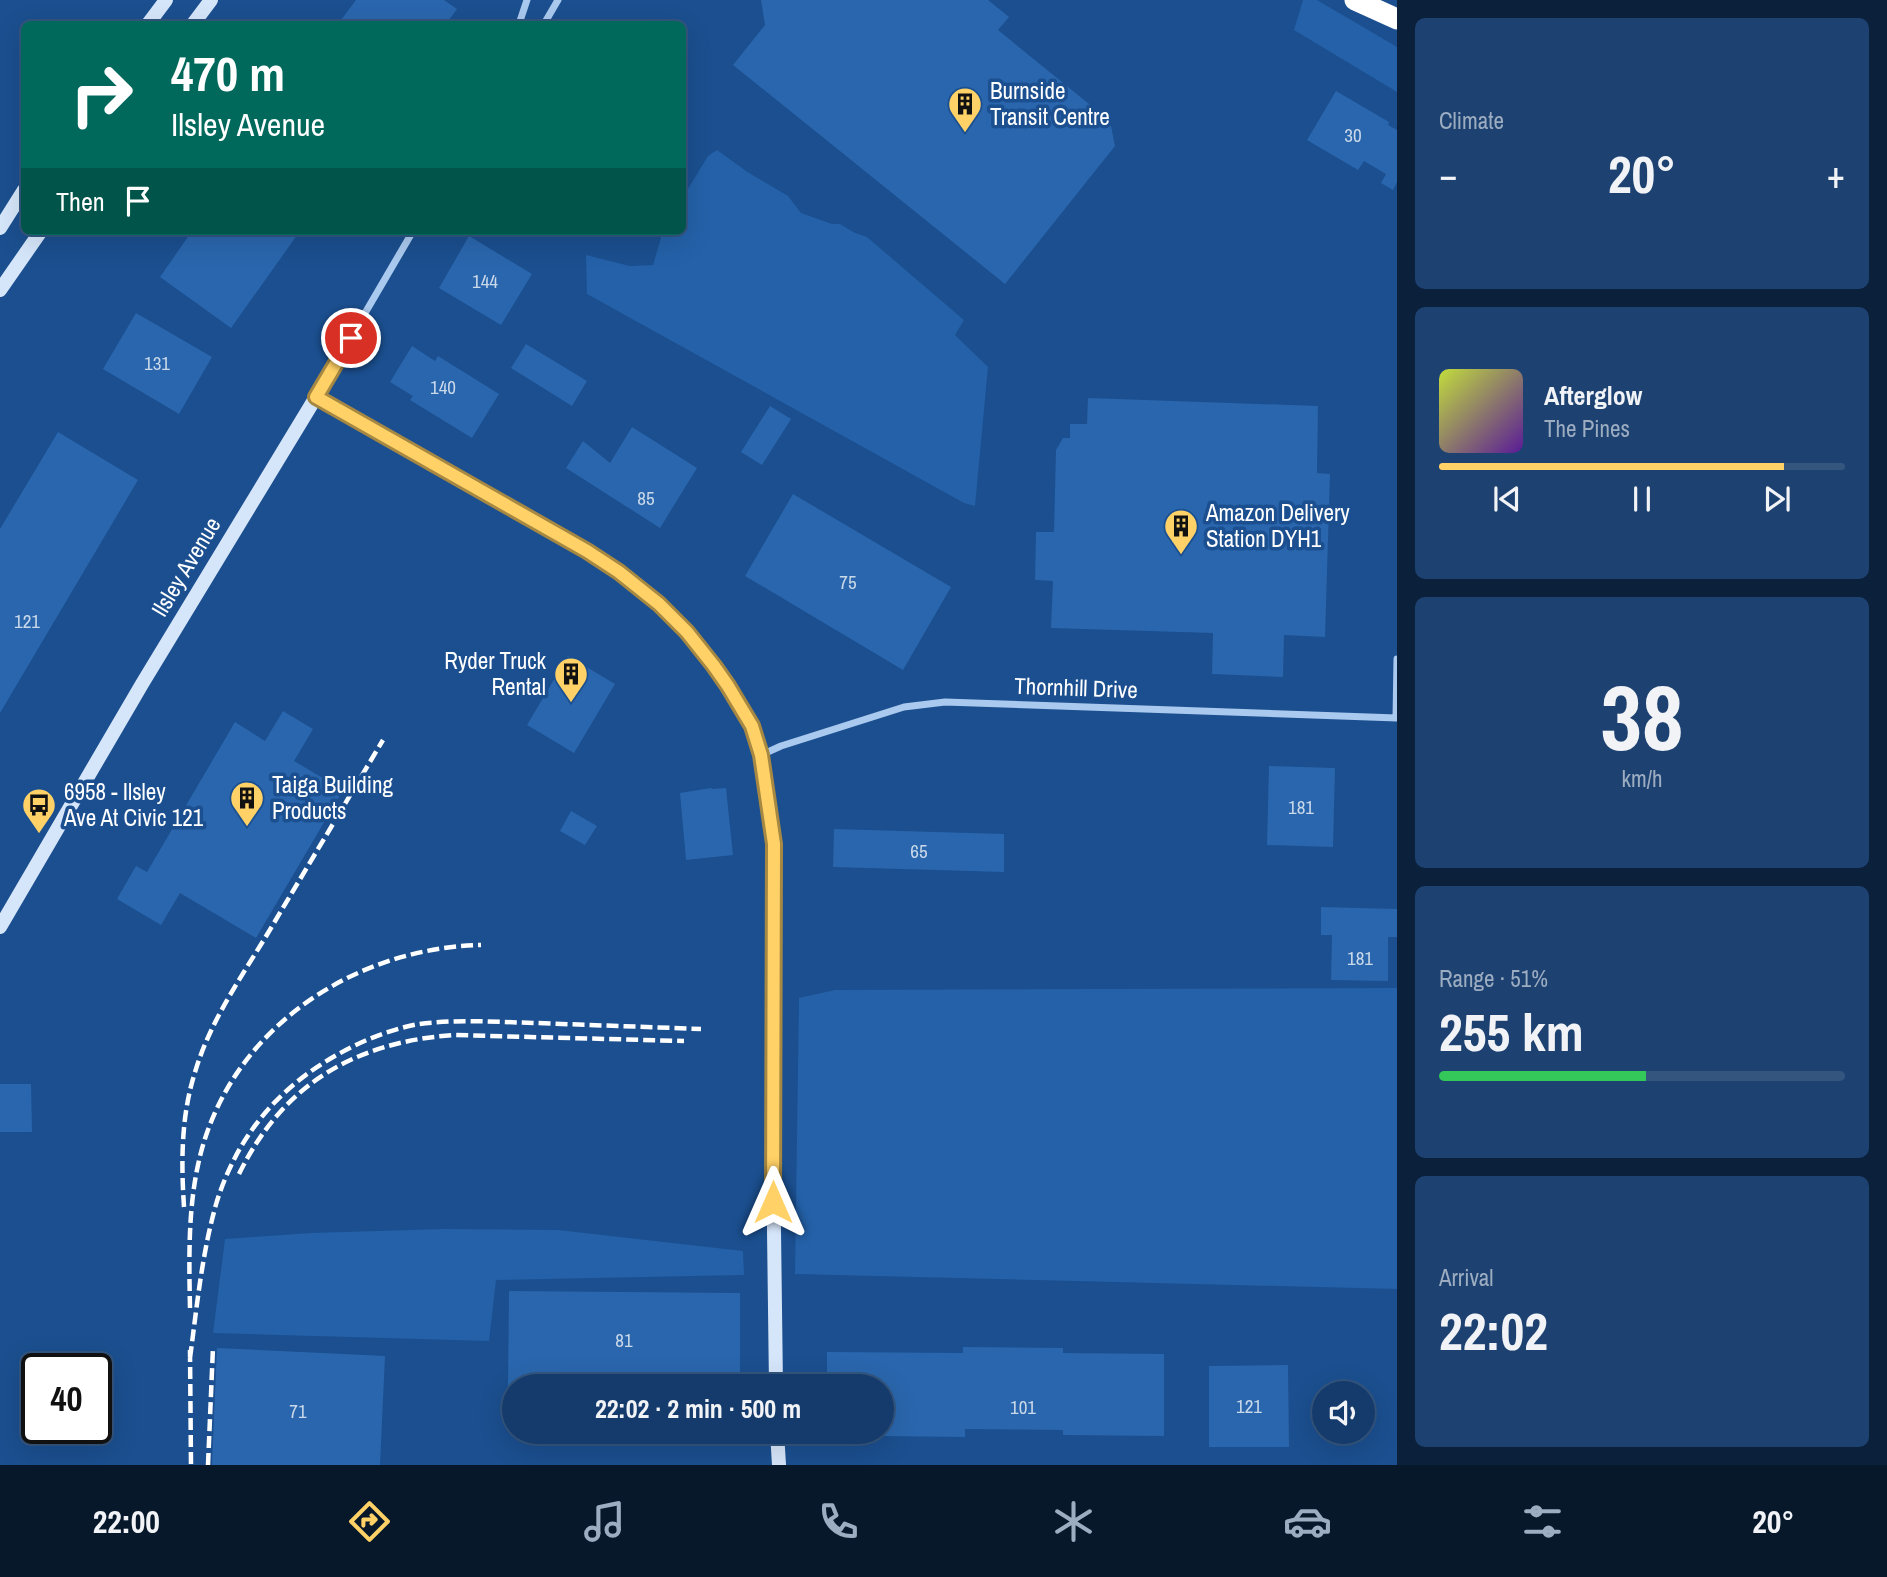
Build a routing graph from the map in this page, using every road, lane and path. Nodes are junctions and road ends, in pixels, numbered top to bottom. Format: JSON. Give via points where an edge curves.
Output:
{"nodes":[{"id":1,"x":166,"y":0,"type":"edge"},
{"id":2,"x":211,"y":0,"type":"edge"},
{"id":3,"x":527,"y":0,"type":"edge"},
{"id":4,"x":558,"y":0,"type":"edge"},
{"id":5,"x":1355,"y":0,"type":"edge"},
{"id":6,"x":1372,"y":0,"type":"edge"},
{"id":7,"x":1397,"y":17,"type":"edge"},
{"id":8,"x":150,"y":21,"type":"edge"},
{"id":9,"x":195,"y":21,"type":"edge"},
{"id":10,"x":520,"y":21,"type":"edge"},
{"id":11,"x":546,"y":21,"type":"edge"},
{"id":12,"x":21,"y":195,"type":"edge"},
{"id":13,"x":0,"y":228,"type":"edge"},
{"id":14,"x":38,"y":235,"type":"edge"},
{"id":15,"x":411,"y":235,"type":"edge"},
{"id":16,"x":0,"y":290,"type":"edge"},
{"id":17,"x":316,"y":397,"type":"junction"},
{"id":18,"x":1397,"y":659,"type":"edge"},
{"id":19,"x":1396,"y":718,"type":"edge"},
{"id":20,"x":761,"y":755,"type":"junction"},
{"id":21,"x":0,"y":927,"type":"edge"},
{"id":22,"x":776,"y":1374,"type":"edge"},
{"id":23,"x":778,"y":1444,"type":"edge"},
{"id":24,"x":779,"y":1465,"type":"edge"}],
"edges":[{"from":1,"to":8,"type":"street"},
{"from":2,"to":9,"type":"street"},
{"from":3,"to":10,"type":"street"},
{"from":4,"to":11,"type":"street"},
{"from":5,"to":7,"type":"highway"},
{"from":6,"to":7,"type":"highway"},
{"from":12,"to":13,"type":"street"},
{"from":14,"to":16,"type":"street"},
{"from":15,"to":17,"type":"street","name":"Ilsley Avenue"},
{"from":17,"to":20,"type":"street","via":[[587,551],[659,604],[714,666],[752,726]]},
{"from":17,"to":21,"type":"street","name":"Ilsley Avenue"},
{"from":18,"to":19,"type":"street"},
{"from":19,"to":20,"type":"street","name":"Thornhill Drive","via":[[945,702],[904,707]]},
{"from":20,"to":22,"type":"street","via":[[774,844]]},
{"from":23,"to":24,"type":"street"}]}
